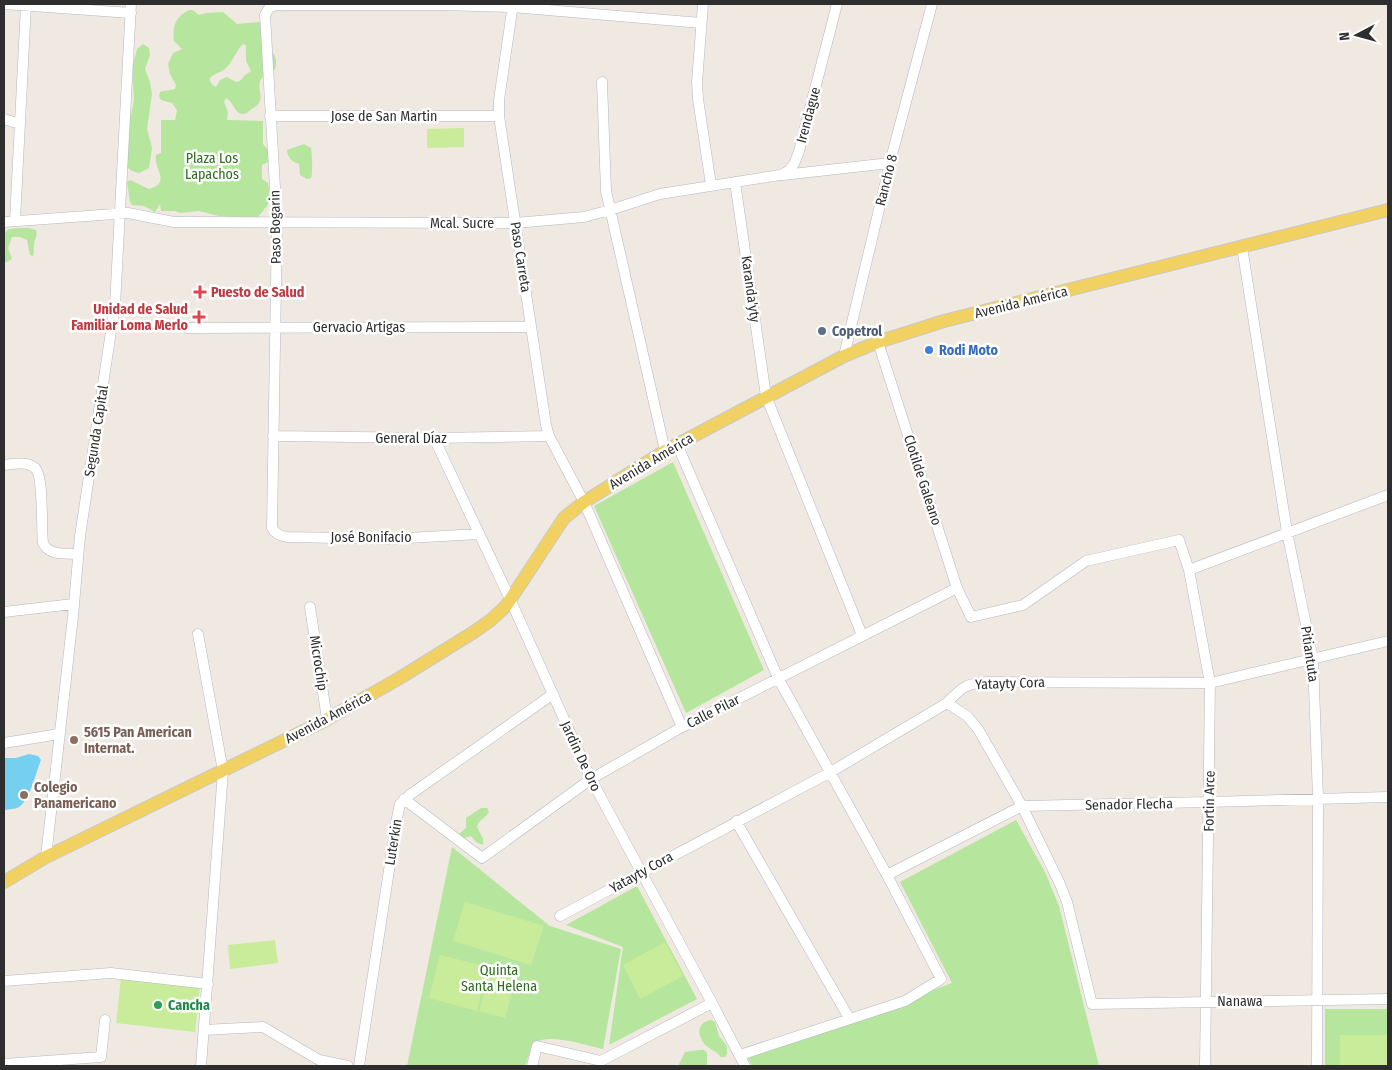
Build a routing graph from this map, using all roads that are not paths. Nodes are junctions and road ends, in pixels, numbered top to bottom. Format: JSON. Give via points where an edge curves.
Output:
{"nodes":[{"id":1,"x":4,"y":4,"type":"edge"},
{"id":2,"x":703,"y":4,"type":"edge"},
{"id":3,"x":837,"y":4,"type":"edge"},
{"id":4,"x":932,"y":4,"type":"edge"},
{"id":5,"x":26,"y":5,"type":"edge"},
{"id":6,"x":513,"y":5,"type":"edge"},
{"id":7,"x":131,"y":8,"type":"edge"},
{"id":8,"x":701,"y":23,"type":"junction"},
{"id":9,"x":602,"y":82,"type":"dead end"},
{"id":10,"x":270,"y":116,"type":"junction"},
{"id":11,"x":498,"y":116,"type":"junction"},
{"id":12,"x":4,"y":119,"type":"edge"},
{"id":13,"x":20,"y":124,"type":"junction"},
{"id":14,"x":890,"y":163,"type":"junction"},
{"id":15,"x":780,"y":175,"type":"junction"},
{"id":16,"x":735,"y":182,"type":"junction"},
{"id":17,"x":711,"y":185,"type":"junction"},
{"id":18,"x":610,"y":210,"type":"junction"},
{"id":19,"x":1388,"y":210,"type":"edge"},
{"id":20,"x":120,"y":213,"type":"junction"},
{"id":21,"x":15,"y":220,"type":"junction"},
{"id":22,"x":4,"y":222,"type":"edge"},
{"id":23,"x":277,"y":222,"type":"junction"},
{"id":24,"x":515,"y":223,"type":"junction"},
{"id":25,"x":1242,"y":247,"type":"junction"},
{"id":26,"x":531,"y":327,"type":"junction"},
{"id":27,"x":187,"y":328,"type":"dead end"},
{"id":28,"x":275,"y":328,"type":"junction"},
{"id":29,"x":878,"y":342,"type":"junction"},
{"id":30,"x":844,"y":356,"type":"junction"},
{"id":31,"x":766,"y":396,"type":"junction"},
{"id":32,"x":273,"y":436,"type":"junction"},
{"id":33,"x":549,"y":436,"type":"junction"},
{"id":34,"x":434,"y":438,"type":"junction"},
{"id":35,"x":677,"y":444,"type":"junction"},
{"id":36,"x":665,"y":451,"type":"junction"},
{"id":37,"x":4,"y":465,"type":"edge"},
{"id":38,"x":1388,"y":495,"type":"edge"},
{"id":39,"x":584,"y":502,"type":"junction"},
{"id":40,"x":271,"y":522,"type":"joint"},
{"id":41,"x":1287,"y":532,"type":"junction"},
{"id":42,"x":479,"y":534,"type":"junction"},
{"id":43,"x":78,"y":554,"type":"junction"},
{"id":44,"x":1189,"y":570,"type":"junction"},
{"id":45,"x":957,"y":588,"type":"junction"},
{"id":46,"x":510,"y":599,"type":"junction"},
{"id":47,"x":74,"y":604,"type":"junction"},
{"id":48,"x":310,"y":607,"type":"dead end"},
{"id":49,"x":4,"y":612,"type":"edge"},
{"id":50,"x":971,"y":617,"type":"joint"},
{"id":51,"x":198,"y":634,"type":"dead end"},
{"id":52,"x":862,"y":635,"type":"junction"},
{"id":53,"x":1388,"y":641,"type":"edge"},
{"id":54,"x":1313,"y":659,"type":"junction"},
{"id":55,"x":778,"y":678,"type":"junction"},
{"id":56,"x":1210,"y":683,"type":"junction"},
{"id":57,"x":553,"y":694,"type":"junction"},
{"id":58,"x":947,"y":702,"type":"junction"},
{"id":59,"x":327,"y":719,"type":"junction"},
{"id":60,"x":682,"y":727,"type":"junction"},
{"id":61,"x":59,"y":734,"type":"junction"},
{"id":62,"x":4,"y":743,"type":"edge"},
{"id":63,"x":223,"y":771,"type":"junction"},
{"id":64,"x":829,"y":773,"type":"junction"},
{"id":65,"x":591,"y":779,"type":"junction"},
{"id":66,"x":1388,"y":796,"type":"edge"},
{"id":67,"x":1318,"y":798,"type":"junction"},
{"id":68,"x":404,"y":800,"type":"junction"},
{"id":69,"x":1210,"y":802,"type":"junction"},
{"id":70,"x":1022,"y":806,"type":"junction"},
{"id":71,"x":736,"y":821,"type":"junction"},
{"id":72,"x":46,"y":857,"type":"junction"},
{"id":73,"x":640,"y":872,"type":"junction"},
{"id":74,"x":887,"y":875,"type":"junction"},
{"id":75,"x":4,"y":882,"type":"edge"},
{"id":76,"x":560,"y":916,"type":"dead end"},
{"id":77,"x":4,"y":981,"type":"edge"},
{"id":78,"x":208,"y":984,"type":"junction"},
{"id":79,"x":1388,"y":999,"type":"edge"},
{"id":80,"x":1317,"y":1000,"type":"junction"},
{"id":81,"x":1206,"y":1001,"type":"junction"},
{"id":82,"x":712,"y":1003,"type":"junction"},
{"id":83,"x":850,"y":1018,"type":"junction"},
{"id":84,"x":105,"y":1020,"type":"dead end"},
{"id":85,"x":204,"y":1030,"type":"junction"},
{"id":86,"x":740,"y":1055,"type":"junction"},
{"id":87,"x":4,"y":1064,"type":"edge"},
{"id":88,"x":327,"y":1064,"type":"edge"},
{"id":89,"x":602,"y":1064,"type":"edge"},
{"id":90,"x":201,"y":1066,"type":"edge"},
{"id":91,"x":348,"y":1066,"type":"edge"},
{"id":92,"x":359,"y":1066,"type":"edge"},
{"id":93,"x":532,"y":1066,"type":"edge"},
{"id":94,"x":745,"y":1066,"type":"edge"},
{"id":95,"x":1205,"y":1066,"type":"edge"},
{"id":96,"x":1317,"y":1066,"type":"edge"}],
"edges":[{"from":1,"to":5,"type":"street"},
{"from":2,"to":8,"type":"street"},
{"from":3,"to":15,"type":"street","name":"Irendague","via":[[799,151],[794,165]]},
{"from":4,"to":14,"type":"street","name":"Rancho 8"},
{"from":5,"to":7,"type":"street"},
{"from":5,"to":13,"type":"street"},
{"from":6,"to":8,"type":"street"},
{"from":6,"to":10,"type":"street","name":"Paso Bogarin","via":[[276,5],[269,8],[264,23]]},
{"from":6,"to":11,"type":"street","name":"Paso Carreta"},
{"from":7,"to":20,"type":"street","name":"Segunda Capital"},
{"from":8,"to":17,"type":"street","via":[[698,99]]},
{"from":9,"to":18,"type":"street","via":[[606,191]]},
{"from":10,"to":11,"type":"street","name":"Jose de San Martin"},
{"from":10,"to":23,"type":"street","name":"Paso Bogarin"},
{"from":11,"to":24,"type":"street","name":"Paso Carreta"},
{"from":12,"to":13,"type":"street"},
{"from":13,"to":21,"type":"street"},
{"from":14,"to":15,"type":"street"},
{"from":14,"to":30,"type":"street","name":"Rancho 8"},
{"from":15,"to":16,"type":"street"},
{"from":16,"to":17,"type":"street","name":"Mcal. Sucre"},
{"from":16,"to":31,"type":"street","name":"Karanda'yty"},
{"from":17,"to":18,"type":"street","name":"Mcal. Sucre","via":[[660,194]]},
{"from":18,"to":24,"type":"street","name":"Mcal. Sucre","via":[[584,217]]},
{"from":18,"to":36,"type":"street"},
{"from":19,"to":25,"type":"main road","name":"Avenida América"},
{"from":20,"to":21,"type":"street","name":"Mcal. Sucre"},
{"from":20,"to":23,"type":"street","name":"Mcal. Sucre","via":[[184,222]]},
{"from":20,"to":43,"type":"street","name":"Segunda Capital","via":[[115,305]]},
{"from":21,"to":22,"type":"street","name":"Mcal. Sucre"},
{"from":23,"to":24,"type":"street","name":"Mcal. Sucre"},
{"from":23,"to":28,"type":"street","name":"Paso Bogarin"},
{"from":24,"to":26,"type":"street","name":"Paso Carreta"},
{"from":25,"to":29,"type":"main road","name":"Avenida América","via":[[944,322]]},
{"from":25,"to":41,"type":"street","name":"Pitiantuta"},
{"from":26,"to":28,"type":"street","name":"Gervacio Artigas"},
{"from":26,"to":33,"type":"street","name":"Paso Carreta"},
{"from":27,"to":28,"type":"street","name":"Gervacio Artigas"},
{"from":28,"to":32,"type":"street","name":"Paso Bogarin"},
{"from":29,"to":30,"type":"main road","name":"Avenida América"},
{"from":29,"to":45,"type":"street","name":"Clotilde Galeano"},
{"from":30,"to":31,"type":"main road","name":"Avenida América"},
{"from":31,"to":35,"type":"main road","name":"Avenida América"},
{"from":31,"to":52,"type":"street","name":"Karanda'yty"},
{"from":32,"to":34,"type":"street","name":"General Díaz"},
{"from":32,"to":40,"type":"street","name":"Paso Bogarin"},
{"from":33,"to":34,"type":"street","name":"General Díaz"},
{"from":33,"to":39,"type":"street","name":"Paso Carreta"},
{"from":34,"to":42,"type":"street","name":"Jardin De Oro"},
{"from":35,"to":36,"type":"main road","name":"Avenida América"},
{"from":35,"to":55,"type":"street"},
{"from":36,"to":39,"type":"main road","name":"Avenida América"},
{"from":37,"to":43,"type":"street","via":[[24,464],[35,468],[40,484],[46,549]]},
{"from":38,"to":41,"type":"street"},
{"from":39,"to":46,"type":"main road","name":"Avenida América","via":[[564,518]]},
{"from":39,"to":60,"type":"street","name":"Paso Carreta"},
{"from":40,"to":42,"type":"street","name":"José Bonifacio","via":[[274,532],[287,537],[390,539]]},
{"from":41,"to":44,"type":"street"},
{"from":41,"to":54,"type":"street","name":"Pitiantuta"},
{"from":42,"to":46,"type":"street","name":"Jardin De Oro"},
{"from":43,"to":47,"type":"street","name":"Segunda Capital"},
{"from":44,"to":50,"type":"street","name":"Fortin Arce","via":[[1179,540],[1086,561],[1023,605]]},
{"from":44,"to":56,"type":"street","name":"Fortin Arce"},
{"from":45,"to":50,"type":"street","name":"Clotilde Galeano"},
{"from":45,"to":52,"type":"street","name":"Calle Pilar"},
{"from":46,"to":57,"type":"street","name":"Jardin De Oro"},
{"from":46,"to":59,"type":"main road","name":"Avenida América","via":[[499,613],[474,632]]},
{"from":47,"to":49,"type":"street"},
{"from":47,"to":61,"type":"street","name":"Segunda Capital"},
{"from":48,"to":59,"type":"street","name":"Microchip"},
{"from":51,"to":63,"type":"street"},
{"from":52,"to":55,"type":"street","name":"Calle Pilar"},
{"from":53,"to":54,"type":"street","name":"Yatayty Cora"},
{"from":54,"to":56,"type":"street","name":"Yatayty Cora"},
{"from":54,"to":67,"type":"street","name":"Pitiantuta"},
{"from":55,"to":60,"type":"street","name":"Calle Pilar"},
{"from":55,"to":64,"type":"street"},
{"from":56,"to":58,"type":"street","name":"Yatayty Cora","via":[[978,682],[962,687]]},
{"from":56,"to":69,"type":"street","name":"Fortin Arce"},
{"from":57,"to":65,"type":"street","name":"Jardin De Oro"},
{"from":57,"to":68,"type":"street","name":"Luterkin"},
{"from":58,"to":64,"type":"street","name":"Yatayty Cora"},
{"from":58,"to":70,"type":"street","via":[[967,716],[978,729]]},
{"from":59,"to":63,"type":"main road","name":"Avenida América"},
{"from":60,"to":65,"type":"street","name":"Calle Pilar"},
{"from":61,"to":62,"type":"street"},
{"from":61,"to":72,"type":"street","name":"Segunda Capital"},
{"from":63,"to":72,"type":"main road","name":"Avenida América"},
{"from":63,"to":78,"type":"street"},
{"from":64,"to":71,"type":"street","name":"Yatayty Cora"},
{"from":64,"to":74,"type":"street"},
{"from":65,"to":68,"type":"street","name":"Calle Pilar","via":[[482,858]]},
{"from":65,"to":73,"type":"street","name":"Jardin De Oro"},
{"from":66,"to":67,"type":"street","name":"Senador Flecha"},
{"from":67,"to":69,"type":"street","name":"Senador Flecha"},
{"from":67,"to":80,"type":"street","name":"Pitiantuta"},
{"from":68,"to":92,"type":"street","name":"Luterkin","via":[[397,818]]},
{"from":69,"to":70,"type":"street","name":"Senador Flecha"},
{"from":69,"to":81,"type":"street","name":"Fortin Arce"},
{"from":70,"to":74,"type":"street","name":"Senador Flecha"},
{"from":70,"to":81,"type":"street","name":"Nanawa","via":[[1067,902],[1092,1004]]},
{"from":71,"to":73,"type":"street","name":"Yatayty Cora"},
{"from":71,"to":83,"type":"street"},
{"from":72,"to":75,"type":"main road","name":"Avenida América"},
{"from":73,"to":76,"type":"street","name":"Yatayty Cora"},
{"from":73,"to":82,"type":"street","name":"Jardin De Oro"},
{"from":74,"to":83,"type":"street","via":[[941,978],[904,1001]]},
{"from":77,"to":78,"type":"street","via":[[111,973]]},
{"from":78,"to":85,"type":"street"},
{"from":79,"to":80,"type":"street","name":"Nanawa"},
{"from":80,"to":81,"type":"street","name":"Nanawa"},
{"from":80,"to":96,"type":"street","name":"Pitiantuta"},
{"from":81,"to":95,"type":"street","name":"Fortin Arce"},
{"from":82,"to":86,"type":"street","name":"Jardin De Oro"},
{"from":82,"to":89,"type":"street"},
{"from":83,"to":86,"type":"street"},
{"from":84,"to":87,"type":"street","via":[[101,1057]]},
{"from":85,"to":88,"type":"street","via":[[263,1027]]},
{"from":85,"to":90,"type":"street"},
{"from":86,"to":94,"type":"street","name":"Jardin De Oro"},
{"from":88,"to":91,"type":"street"},
{"from":89,"to":93,"type":"street","via":[[538,1046]]}]}
